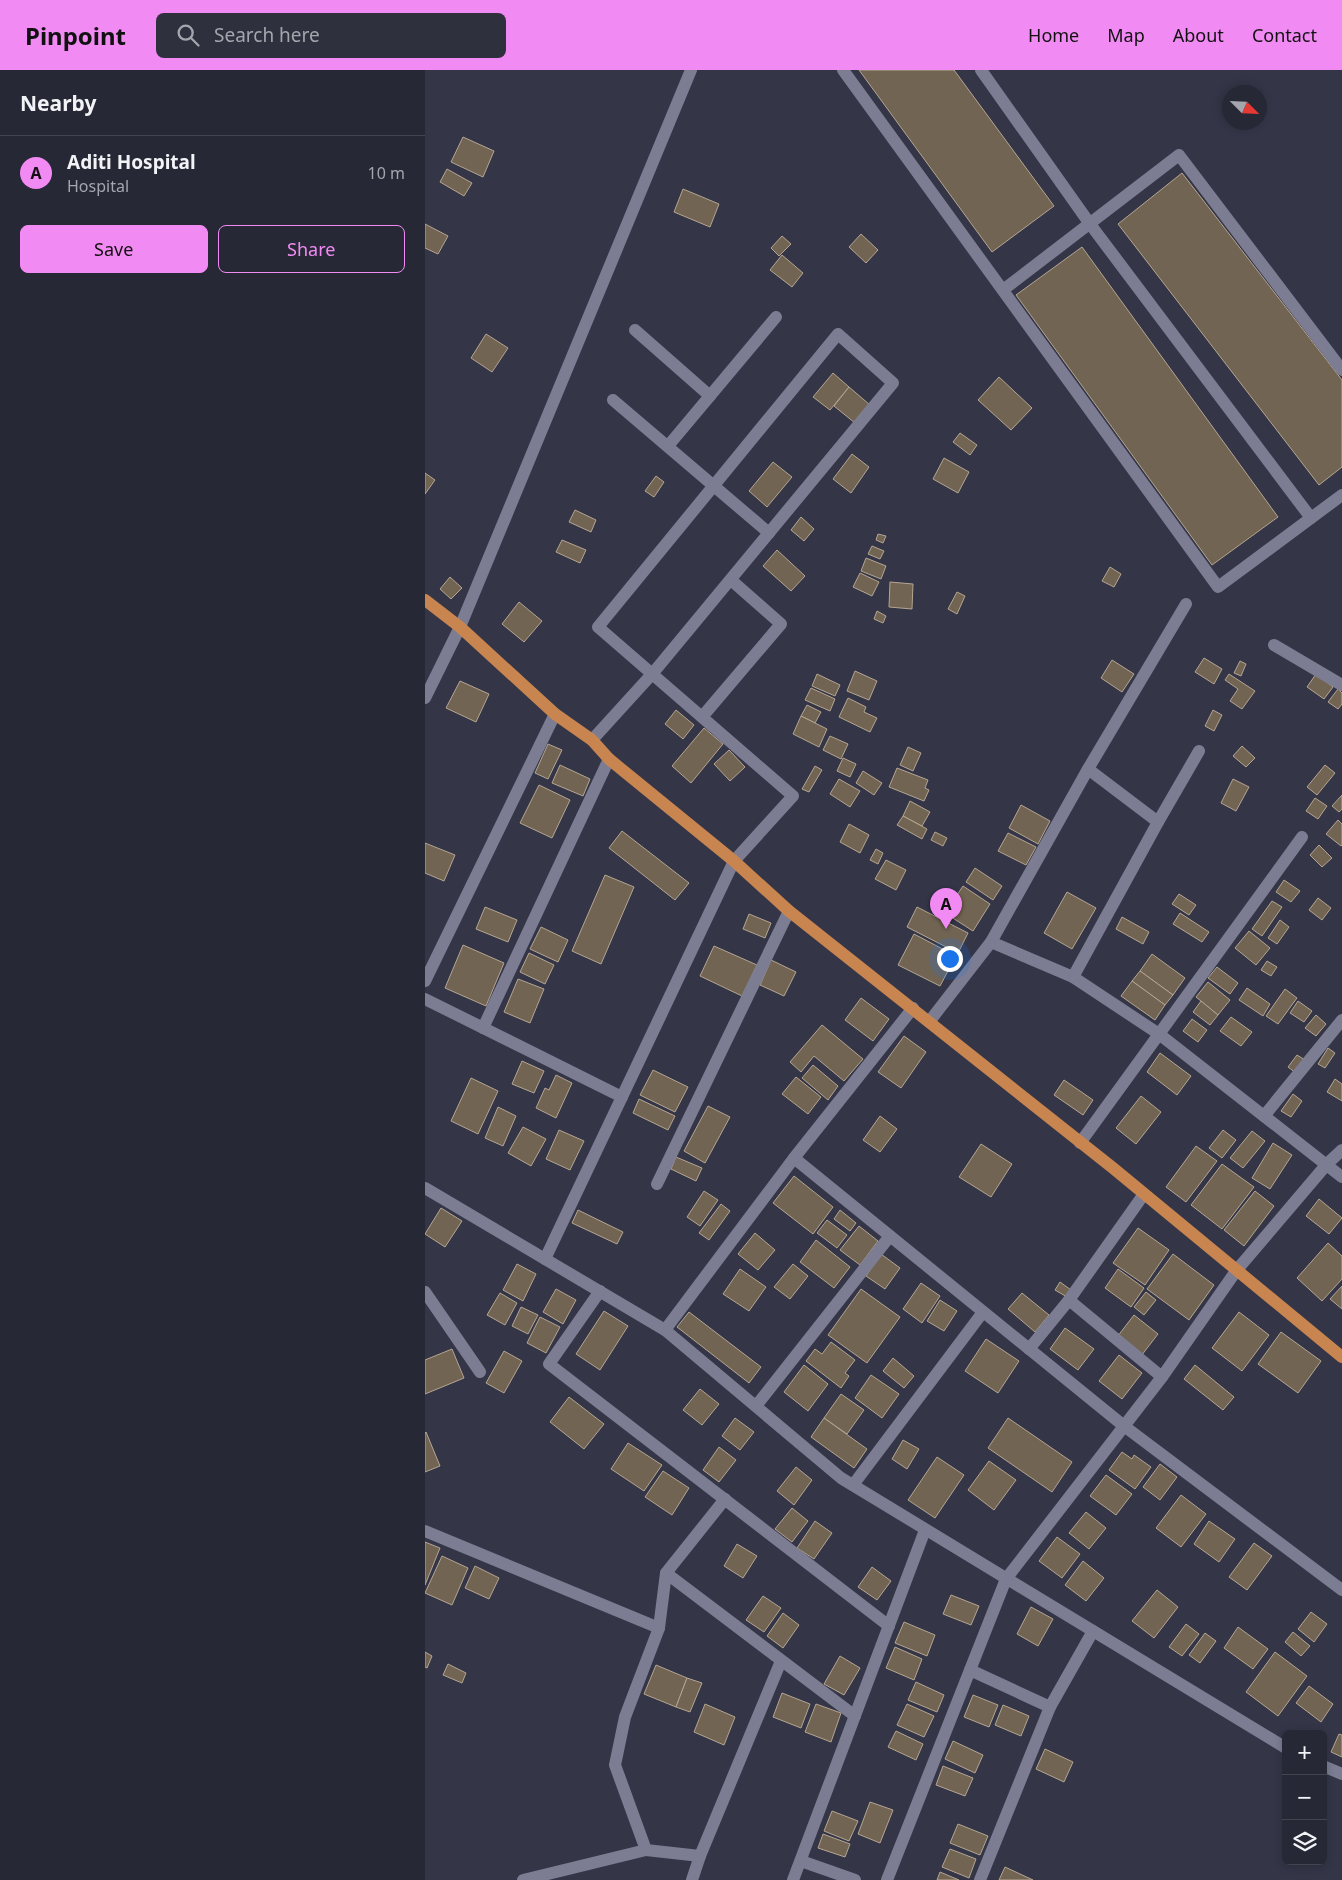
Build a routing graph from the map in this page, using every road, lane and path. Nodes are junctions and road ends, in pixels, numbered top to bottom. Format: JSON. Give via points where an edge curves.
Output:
{"nodes":[{"id":1,"x":691,"y":70,"type":"edge"},
{"id":2,"x":843,"y":70,"type":"edge"},
{"id":3,"x":981,"y":70,"type":"edge"},
{"id":4,"x":1090,"y":224,"type":"junction"},
{"id":5,"x":1003,"y":290,"type":"junction"},
{"id":6,"x":776,"y":317,"type":"dead end"},
{"id":7,"x":635,"y":330,"type":"dead end"},
{"id":8,"x":1342,"y":370,"type":"edge"},
{"id":9,"x":710,"y":396,"type":"junction"},
{"id":10,"x":613,"y":400,"type":"dead end"},
{"id":11,"x":667,"y":446,"type":"junction"},
{"id":12,"x":715,"y":486,"type":"junction"},
{"id":13,"x":1342,"y":495,"type":"edge"},
{"id":14,"x":1311,"y":518,"type":"junction"},
{"id":15,"x":769,"y":533,"type":"junction"},
{"id":16,"x":731,"y":580,"type":"junction"},
{"id":17,"x":425,"y":600,"type":"edge"},
{"id":18,"x":1186,"y":604,"type":"dead end"},
{"id":19,"x":460,"y":627,"type":"junction"},
{"id":20,"x":1274,"y":646,"type":"dead end"},
{"id":21,"x":653,"y":673,"type":"junction"},
{"id":22,"x":1342,"y":685,"type":"edge"},
{"id":23,"x":425,"y":698,"type":"edge"},
{"id":24,"x":555,"y":714,"type":"junction"},
{"id":25,"x":702,"y":717,"type":"junction"},
{"id":26,"x":592,"y":740,"type":"junction"},
{"id":27,"x":1199,"y":751,"type":"dead end"},
{"id":28,"x":609,"y":759,"type":"junction"},
{"id":29,"x":1088,"y":769,"type":"junction"},
{"id":30,"x":1157,"y":822,"type":"junction"},
{"id":31,"x":1302,"y":837,"type":"dead end"},
{"id":32,"x":735,"y":861,"type":"junction"},
{"id":33,"x":789,"y":911,"type":"junction"},
{"id":34,"x":991,"y":942,"type":"junction"},
{"id":35,"x":1073,"y":977,"type":"junction"},
{"id":36,"x":425,"y":981,"type":"edge"},
{"id":37,"x":425,"y":999,"type":"edge"},
{"id":38,"x":913,"y":1008,"type":"junction"},
{"id":39,"x":1342,"y":1020,"type":"edge"},
{"id":40,"x":929,"y":1022,"type":"junction"},
{"id":41,"x":483,"y":1028,"type":"junction"},
{"id":42,"x":1159,"y":1034,"type":"junction"},
{"id":43,"x":622,"y":1097,"type":"junction"},
{"id":44,"x":1264,"y":1116,"type":"junction"},
{"id":45,"x":1080,"y":1143,"type":"junction"},
{"id":46,"x":1342,"y":1150,"type":"edge"},
{"id":47,"x":794,"y":1158,"type":"junction"},
{"id":48,"x":1327,"y":1164,"type":"junction"},
{"id":49,"x":1342,"y":1177,"type":"edge"},
{"id":50,"x":657,"y":1184,"type":"dead end"},
{"id":51,"x":425,"y":1188,"type":"edge"},
{"id":52,"x":1144,"y":1194,"type":"junction"},
{"id":53,"x":890,"y":1236,"type":"junction"},
{"id":54,"x":545,"y":1259,"type":"junction"},
{"id":55,"x":1236,"y":1271,"type":"junction"},
{"id":56,"x":425,"y":1292,"type":"edge"},
{"id":57,"x":600,"y":1292,"type":"junction"},
{"id":58,"x":1069,"y":1300,"type":"junction"},
{"id":59,"x":983,"y":1312,"type":"junction"},
{"id":60,"x":665,"y":1330,"type":"junction"},
{"id":61,"x":1029,"y":1350,"type":"junction"},
{"id":62,"x":1342,"y":1357,"type":"edge"},
{"id":63,"x":481,"y":1372,"type":"dead end"},
{"id":64,"x":1162,"y":1377,"type":"junction"},
{"id":65,"x":756,"y":1406,"type":"junction"},
{"id":66,"x":1124,"y":1426,"type":"junction"},
{"id":67,"x":853,"y":1486,"type":"junction"},
{"id":68,"x":725,"y":1499,"type":"junction"},
{"id":69,"x":925,"y":1530,"type":"junction"},
{"id":70,"x":425,"y":1531,"type":"edge"},
{"id":71,"x":666,"y":1573,"type":"junction"},
{"id":72,"x":1006,"y":1579,"type":"junction"},
{"id":73,"x":1342,"y":1590,"type":"edge"},
{"id":74,"x":889,"y":1626,"type":"junction"},
{"id":75,"x":659,"y":1628,"type":"junction"},
{"id":76,"x":1093,"y":1631,"type":"junction"},
{"id":77,"x":781,"y":1661,"type":"junction"},
{"id":78,"x":970,"y":1670,"type":"junction"},
{"id":79,"x":1050,"y":1707,"type":"junction"},
{"id":80,"x":855,"y":1716,"type":"junction"},
{"id":81,"x":1282,"y":1746,"type":"edge"},
{"id":82,"x":1327,"y":1768,"type":"edge"},
{"id":83,"x":1342,"y":1774,"type":"edge"},
{"id":84,"x":646,"y":1850,"type":"junction"},
{"id":85,"x":700,"y":1856,"type":"junction"},
{"id":86,"x":801,"y":1861,"type":"junction"},
{"id":87,"x":523,"y":1880,"type":"edge"},
{"id":88,"x":692,"y":1880,"type":"edge"},
{"id":89,"x":793,"y":1880,"type":"edge"},
{"id":90,"x":855,"y":1880,"type":"edge"},
{"id":91,"x":887,"y":1880,"type":"edge"},
{"id":92,"x":980,"y":1880,"type":"edge"}],
"edges":[{"from":1,"to":19,"type":"street"},
{"from":2,"to":5,"type":"street"},
{"from":3,"to":4,"type":"street"},
{"from":4,"to":5,"type":"street"},
{"from":4,"to":8,"type":"street","via":[[1179,156]]},
{"from":4,"to":14,"type":"street"},
{"from":5,"to":14,"type":"street","via":[[1218,587]]},
{"from":6,"to":9,"type":"street"},
{"from":7,"to":9,"type":"street"},
{"from":9,"to":11,"type":"street"},
{"from":10,"to":11,"type":"street"},
{"from":11,"to":12,"type":"street"},
{"from":12,"to":15,"type":"street"},
{"from":12,"to":15,"type":"street","via":[[838,334],[893,383]]},
{"from":12,"to":21,"type":"street","via":[[598,627]]},
{"from":13,"to":14,"type":"street"},
{"from":15,"to":16,"type":"street"},
{"from":16,"to":21,"type":"street"},
{"from":16,"to":25,"type":"street","via":[[781,624]]},
{"from":17,"to":19,"type":"main road"},
{"from":18,"to":29,"type":"street"},
{"from":19,"to":23,"type":"street"},
{"from":19,"to":24,"type":"main road"},
{"from":20,"to":22,"type":"street"},
{"from":21,"to":25,"type":"street"},
{"from":21,"to":26,"type":"street"},
{"from":24,"to":26,"type":"main road"},
{"from":24,"to":36,"type":"street"},
{"from":25,"to":32,"type":"street","via":[[793,796]]},
{"from":26,"to":28,"type":"main road"},
{"from":27,"to":30,"type":"street"},
{"from":28,"to":32,"type":"main road"},
{"from":28,"to":41,"type":"street"},
{"from":29,"to":30,"type":"street"},
{"from":29,"to":34,"type":"street"},
{"from":30,"to":35,"type":"street"},
{"from":31,"to":42,"type":"street"},
{"from":32,"to":33,"type":"main road"},
{"from":32,"to":43,"type":"street"},
{"from":33,"to":38,"type":"main road"},
{"from":33,"to":50,"type":"street"},
{"from":34,"to":35,"type":"street"},
{"from":34,"to":40,"type":"street"},
{"from":35,"to":42,"type":"street"},
{"from":37,"to":41,"type":"street"},
{"from":38,"to":40,"type":"main road"},
{"from":38,"to":47,"type":"street"},
{"from":39,"to":44,"type":"street"},
{"from":40,"to":45,"type":"main road"},
{"from":41,"to":43,"type":"street"},
{"from":42,"to":44,"type":"street"},
{"from":42,"to":45,"type":"street"},
{"from":43,"to":54,"type":"street"},
{"from":44,"to":48,"type":"street"},
{"from":45,"to":52,"type":"main road"},
{"from":46,"to":48,"type":"street"},
{"from":47,"to":53,"type":"street"},
{"from":47,"to":60,"type":"street"},
{"from":48,"to":49,"type":"street"},
{"from":48,"to":55,"type":"street"},
{"from":51,"to":54,"type":"street"},
{"from":52,"to":55,"type":"main road"},
{"from":52,"to":58,"type":"street"},
{"from":53,"to":59,"type":"street"},
{"from":53,"to":65,"type":"street"},
{"from":54,"to":57,"type":"street"},
{"from":55,"to":62,"type":"main road"},
{"from":55,"to":64,"type":"street"},
{"from":56,"to":63,"type":"street"},
{"from":57,"to":60,"type":"street"},
{"from":57,"to":68,"type":"street","via":[[549,1364]]},
{"from":58,"to":61,"type":"street"},
{"from":58,"to":64,"type":"street"},
{"from":59,"to":61,"type":"street"},
{"from":59,"to":67,"type":"street"},
{"from":60,"to":65,"type":"street"},
{"from":61,"to":66,"type":"street"},
{"from":64,"to":66,"type":"street"},
{"from":65,"to":67,"type":"street"},
{"from":66,"to":72,"type":"street"},
{"from":66,"to":73,"type":"street"},
{"from":67,"to":69,"type":"street"},
{"from":68,"to":71,"type":"street"},
{"from":68,"to":74,"type":"street"},
{"from":69,"to":72,"type":"street"},
{"from":69,"to":74,"type":"street"},
{"from":70,"to":75,"type":"street"},
{"from":71,"to":75,"type":"street"},
{"from":71,"to":77,"type":"street"},
{"from":72,"to":76,"type":"street"},
{"from":72,"to":78,"type":"street"},
{"from":74,"to":80,"type":"street"},
{"from":75,"to":84,"type":"street","via":[[625,1717],[615,1766]]},
{"from":76,"to":79,"type":"street"},
{"from":76,"to":81,"type":"street"},
{"from":77,"to":80,"type":"street"},
{"from":77,"to":85,"type":"street"},
{"from":78,"to":79,"type":"street"},
{"from":78,"to":91,"type":"street"},
{"from":79,"to":92,"type":"street"},
{"from":80,"to":86,"type":"street"},
{"from":82,"to":83,"type":"street"},
{"from":84,"to":85,"type":"street"},
{"from":84,"to":87,"type":"street"},
{"from":85,"to":88,"type":"street"},
{"from":86,"to":89,"type":"street"},
{"from":86,"to":90,"type":"street"}]}
